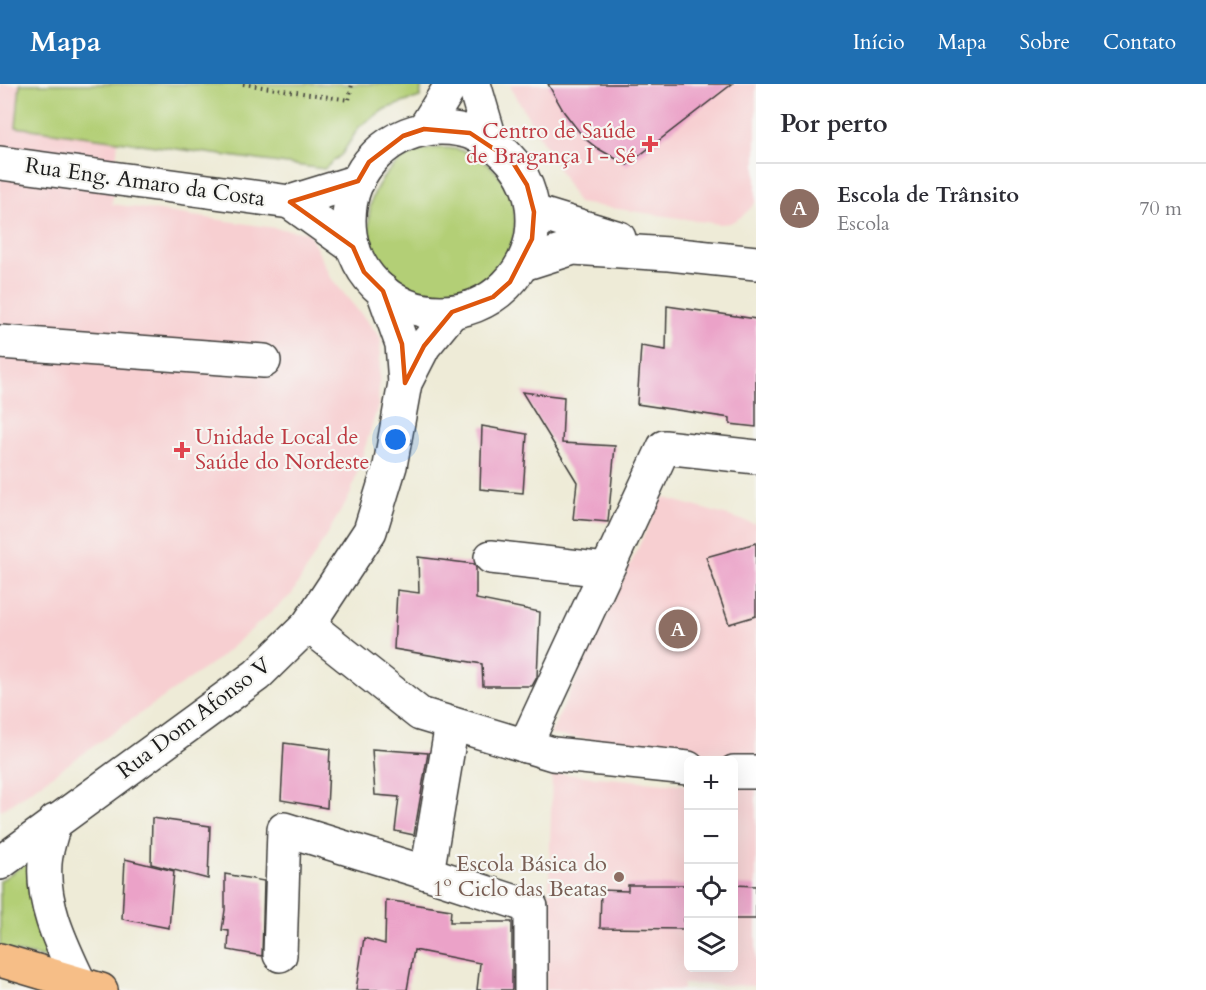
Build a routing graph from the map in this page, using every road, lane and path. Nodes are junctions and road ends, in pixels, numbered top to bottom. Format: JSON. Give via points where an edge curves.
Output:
{"nodes":[{"id":1,"x":243,"y":84,"type":"edge"},
{"id":2,"x":352,"y":84,"type":"edge"},
{"id":3,"x":452,"y":84,"type":"edge"},
{"id":4,"x":474,"y":84,"type":"edge"},
{"id":5,"x":424,"y":129,"type":"junction"},
{"id":6,"x":491,"y":142,"type":"junction"},
{"id":7,"x":0,"y":163,"type":"edge"},
{"id":8,"x":358,"y":181,"type":"junction"},
{"id":9,"x":290,"y":202,"type":"junction"},
{"id":10,"x":534,"y":212,"type":"junction"},
{"id":11,"x":353,"y":247,"type":"junction"},
{"id":12,"x":669,"y":254,"type":"junction"},
{"id":13,"x":756,"y":263,"type":"edge"},
{"id":14,"x":523,"y":264,"type":"junction"},
{"id":15,"x":383,"y":291,"type":"junction"},
{"id":16,"x":452,"y":312,"type":"junction"},
{"id":17,"x":0,"y":342,"type":"edge"},
{"id":18,"x":264,"y":360,"type":"dead end"},
{"id":19,"x":405,"y":383,"type":"junction"},
{"id":20,"x":756,"y":457,"type":"edge"},
{"id":21,"x":491,"y":557,"type":"dead end"},
{"id":22,"x":606,"y":570,"type":"junction"},
{"id":23,"x":308,"y":625,"type":"junction"},
{"id":24,"x":452,"y":724,"type":"junction"},
{"id":25,"x":525,"y":746,"type":"junction"},
{"id":26,"x":684,"y":768,"type":"edge"},
{"id":27,"x":738,"y":772,"type":"edge"},
{"id":28,"x":756,"y":772,"type":"edge"},
{"id":29,"x":55,"y":821,"type":"junction"},
{"id":30,"x":0,"y":845,"type":"edge"},
{"id":31,"x":0,"y":863,"type":"edge"},
{"id":32,"x":427,"y":873,"type":"junction"},
{"id":33,"x":280,"y":955,"type":"dead end"},
{"id":34,"x":0,"y":960,"type":"edge"},
{"id":35,"x":0,"y":975,"type":"edge"},
{"id":36,"x":76,"y":988,"type":"edge"},
{"id":37,"x":531,"y":990,"type":"edge"}],
"edges":[{"from":1,"to":2,"type":"path","via":[[349,100]]},
{"from":3,"to":5,"type":"street"},
{"from":4,"to":6,"type":"street"},
{"from":5,"to":6,"type":"street","via":[[459,130]]},
{"from":5,"to":8,"type":"street","via":[[385,147],[369,162]]},
{"from":6,"to":10,"type":"street","via":[[512,161],[527,185]]},
{"from":7,"to":9,"type":"street","name":"Rua Eng. Amaro da Costa"},
{"from":8,"to":9,"type":"street","name":"Rua Eng. Amaro da Costa"},
{"from":8,"to":11,"type":"street","via":[[350,203]]},
{"from":9,"to":11,"type":"street","name":"Rua Eng. Amaro da Costa"},
{"from":10,"to":12,"type":"street"},
{"from":10,"to":14,"type":"street","via":[[532,239]]},
{"from":11,"to":15,"type":"street","via":[[364,272]]},
{"from":12,"to":13,"type":"street"},
{"from":12,"to":14,"type":"street","via":[[573,248]]},
{"from":14,"to":16,"type":"street","via":[[493,297]]},
{"from":15,"to":16,"type":"street","via":[[404,305],[427,312]]},
{"from":15,"to":19,"type":"street","via":[[402,344]]},
{"from":16,"to":19,"type":"street","name":"Rua Dom Afonso V","via":[[424,346]]},
{"from":17,"to":18,"type":"street"},
{"from":19,"to":23,"type":"street","name":"Rua Dom Afonso V","via":[[390,466],[370,531]]},
{"from":20,"to":22,"type":"street","via":[[664,447]]},
{"from":21,"to":22,"type":"street"},
{"from":22,"to":25,"type":"street"},
{"from":23,"to":24,"type":"street","via":[[420,714]]},
{"from":23,"to":29,"type":"street","name":"Rua Dom Afonso V","via":[[257,675]]},
{"from":24,"to":25,"type":"street"},
{"from":24,"to":32,"type":"street"},
{"from":25,"to":26,"type":"street","via":[[553,754]]},
{"from":27,"to":28,"type":"street"},
{"from":29,"to":30,"type":"street"},
{"from":29,"to":31,"type":"street"},
{"from":29,"to":36,"type":"street","via":[[45,862],[47,898]]},
{"from":32,"to":33,"type":"street","via":[[284,829]]},
{"from":32,"to":37,"type":"street","via":[[531,907]]},
{"from":34,"to":36,"type":"main road"},
{"from":35,"to":36,"type":"main road"}]}
